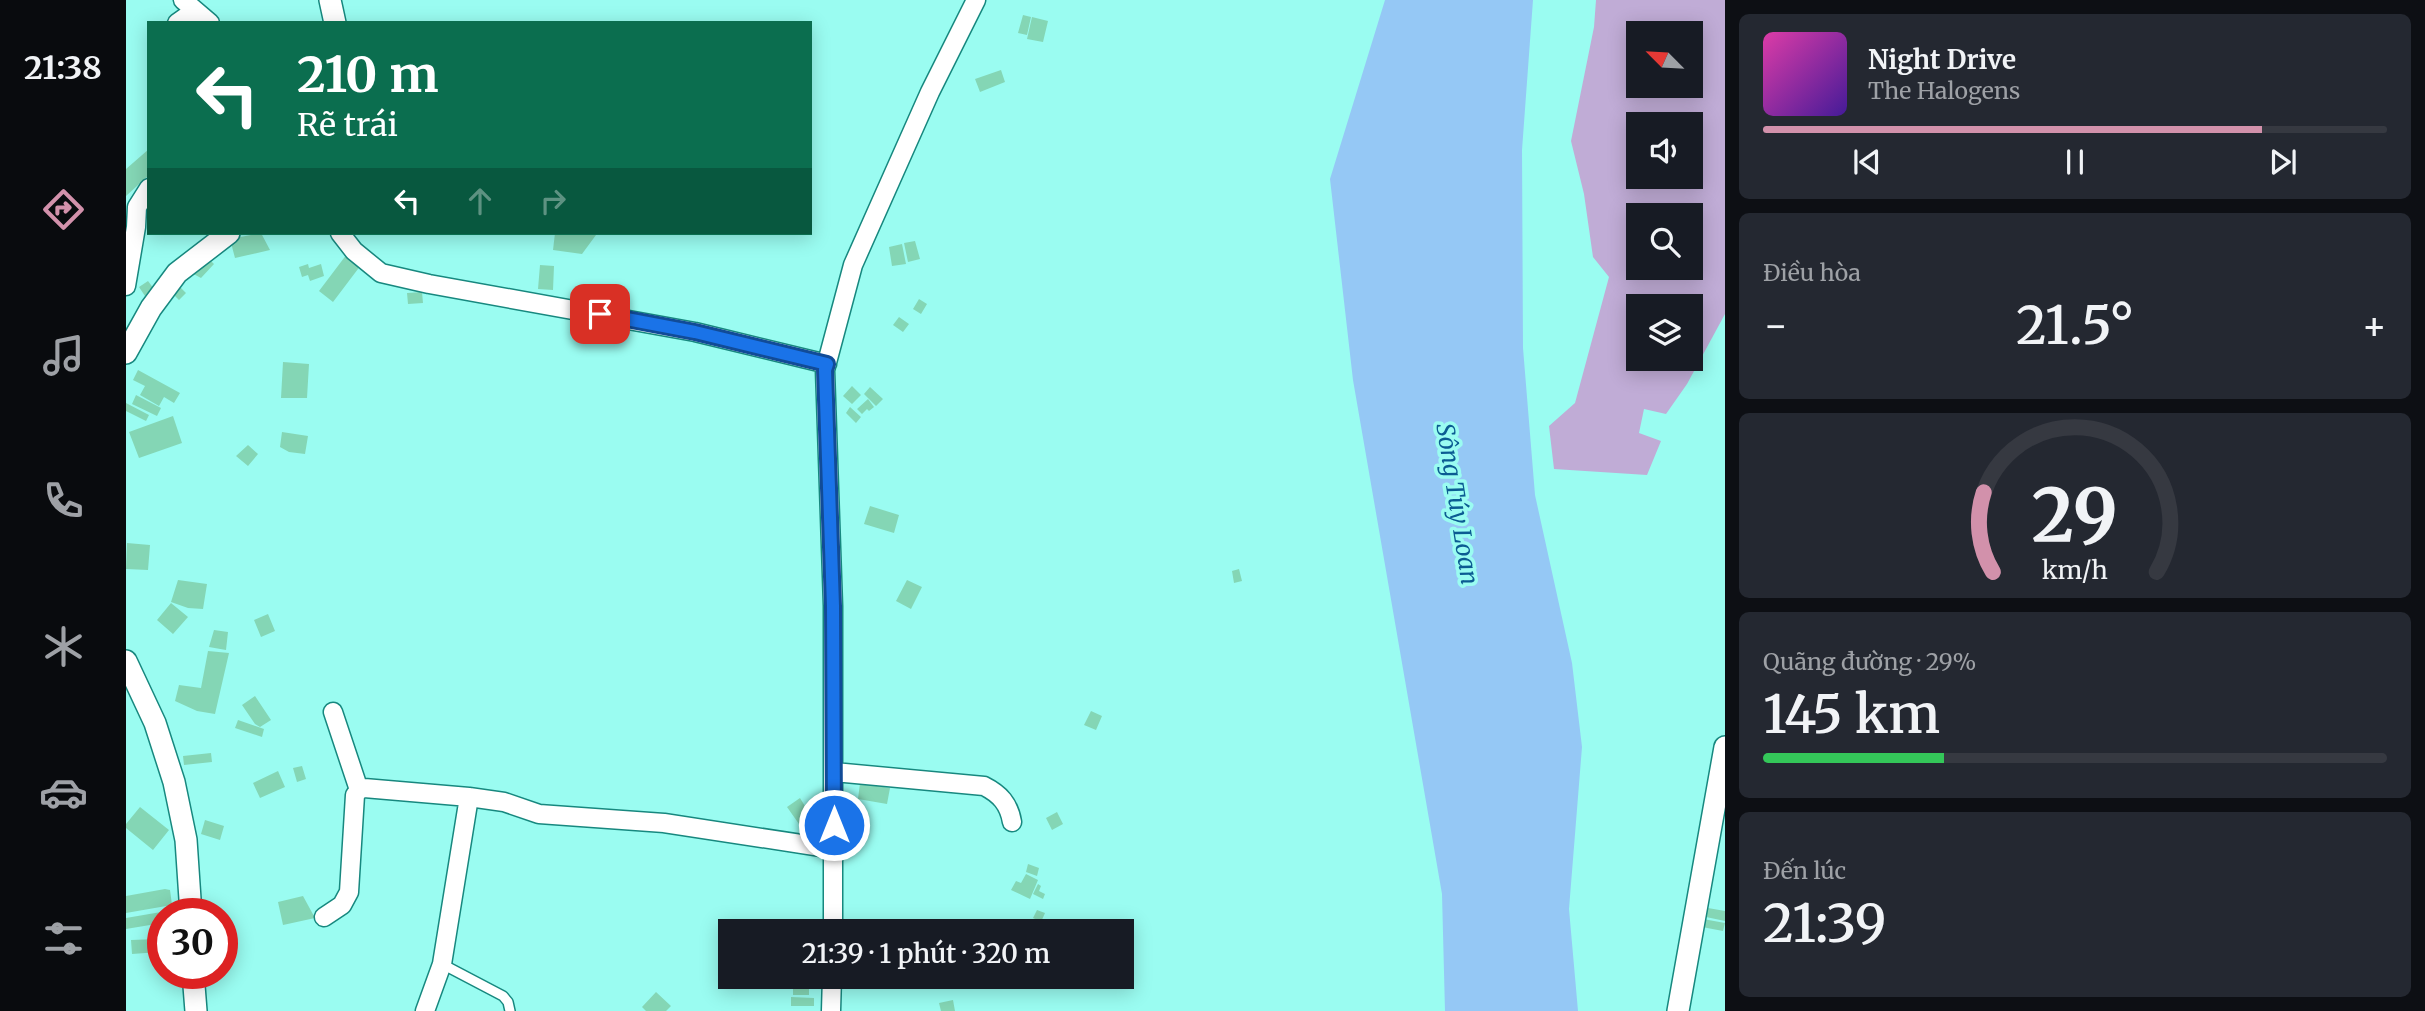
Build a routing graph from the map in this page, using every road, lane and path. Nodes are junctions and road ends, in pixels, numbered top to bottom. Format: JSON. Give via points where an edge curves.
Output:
{"nodes":[{"id":1,"x":330,"y":0,"type":"edge"},
{"id":2,"x":976,"y":0,"type":"edge"},
{"id":3,"x":189,"y":6,"type":"edge"},
{"id":4,"x":178,"y":21,"type":"edge"},
{"id":5,"x":208,"y":21,"type":"edge"},
{"id":6,"x":335,"y":21,"type":"edge"},
{"id":7,"x":147,"y":191,"type":"edge"},
{"id":8,"x":226,"y":235,"type":"edge"},
{"id":9,"x":342,"y":235,"type":"edge"},
{"id":10,"x":126,"y":286,"type":"edge"},
{"id":11,"x":127,"y":345,"type":"edge"},
{"id":12,"x":827,"y":364,"type":"junction"},
{"id":13,"x":126,"y":661,"type":"edge"},
{"id":14,"x":333,"y":712,"type":"dead end"},
{"id":15,"x":1725,"y":747,"type":"edge"},
{"id":16,"x":834,"y":772,"type":"junction"},
{"id":17,"x":359,"y":790,"type":"junction"},
{"id":18,"x":469,"y":797,"type":"junction"},
{"id":19,"x":1012,"y":822,"type":"dead end"},
{"id":20,"x":834,"y":849,"type":"junction"},
{"id":21,"x":190,"y":898,"type":"edge"},
{"id":22,"x":324,"y":917,"type":"dead end"},
{"id":23,"x":833,"y":919,"type":"edge"},
{"id":24,"x":442,"y":964,"type":"junction"},
{"id":25,"x":194,"y":989,"type":"edge"},
{"id":26,"x":832,"y":989,"type":"edge"},
{"id":27,"x":196,"y":1011,"type":"edge"},
{"id":28,"x":425,"y":1011,"type":"edge"},
{"id":29,"x":510,"y":1011,"type":"edge"},
{"id":30,"x":831,"y":1011,"type":"edge"},
{"id":31,"x":1678,"y":1011,"type":"edge"}],
"edges":[{"from":1,"to":6,"type":"street"},
{"from":2,"to":12,"type":"street","via":[[853,265]]},
{"from":3,"to":4,"type":"street"},
{"from":3,"to":5,"type":"street"},
{"from":7,"to":10,"type":"street","via":[[137,207]]},
{"from":8,"to":11,"type":"street","via":[[177,273]]},
{"from":9,"to":12,"type":"street","via":[[381,273],[695,332]]},
{"from":12,"to":16,"type":"street"},
{"from":13,"to":21,"type":"street","via":[[155,723],[174,782],[186,840]]},
{"from":14,"to":17,"type":"street"},
{"from":15,"to":31,"type":"street"},
{"from":16,"to":19,"type":"street","via":[[984,786],[1001,796]]},
{"from":16,"to":20,"type":"street"},
{"from":17,"to":18,"type":"street"},
{"from":17,"to":22,"type":"street","via":[[349,892],[342,905]]},
{"from":18,"to":20,"type":"street","via":[[539,814],[664,823]]},
{"from":18,"to":24,"type":"street"},
{"from":20,"to":23,"type":"street"},
{"from":24,"to":28,"type":"street"},
{"from":24,"to":29,"type":"lane","via":[[503,996]]},
{"from":25,"to":27,"type":"street"},
{"from":26,"to":30,"type":"street"}]}
